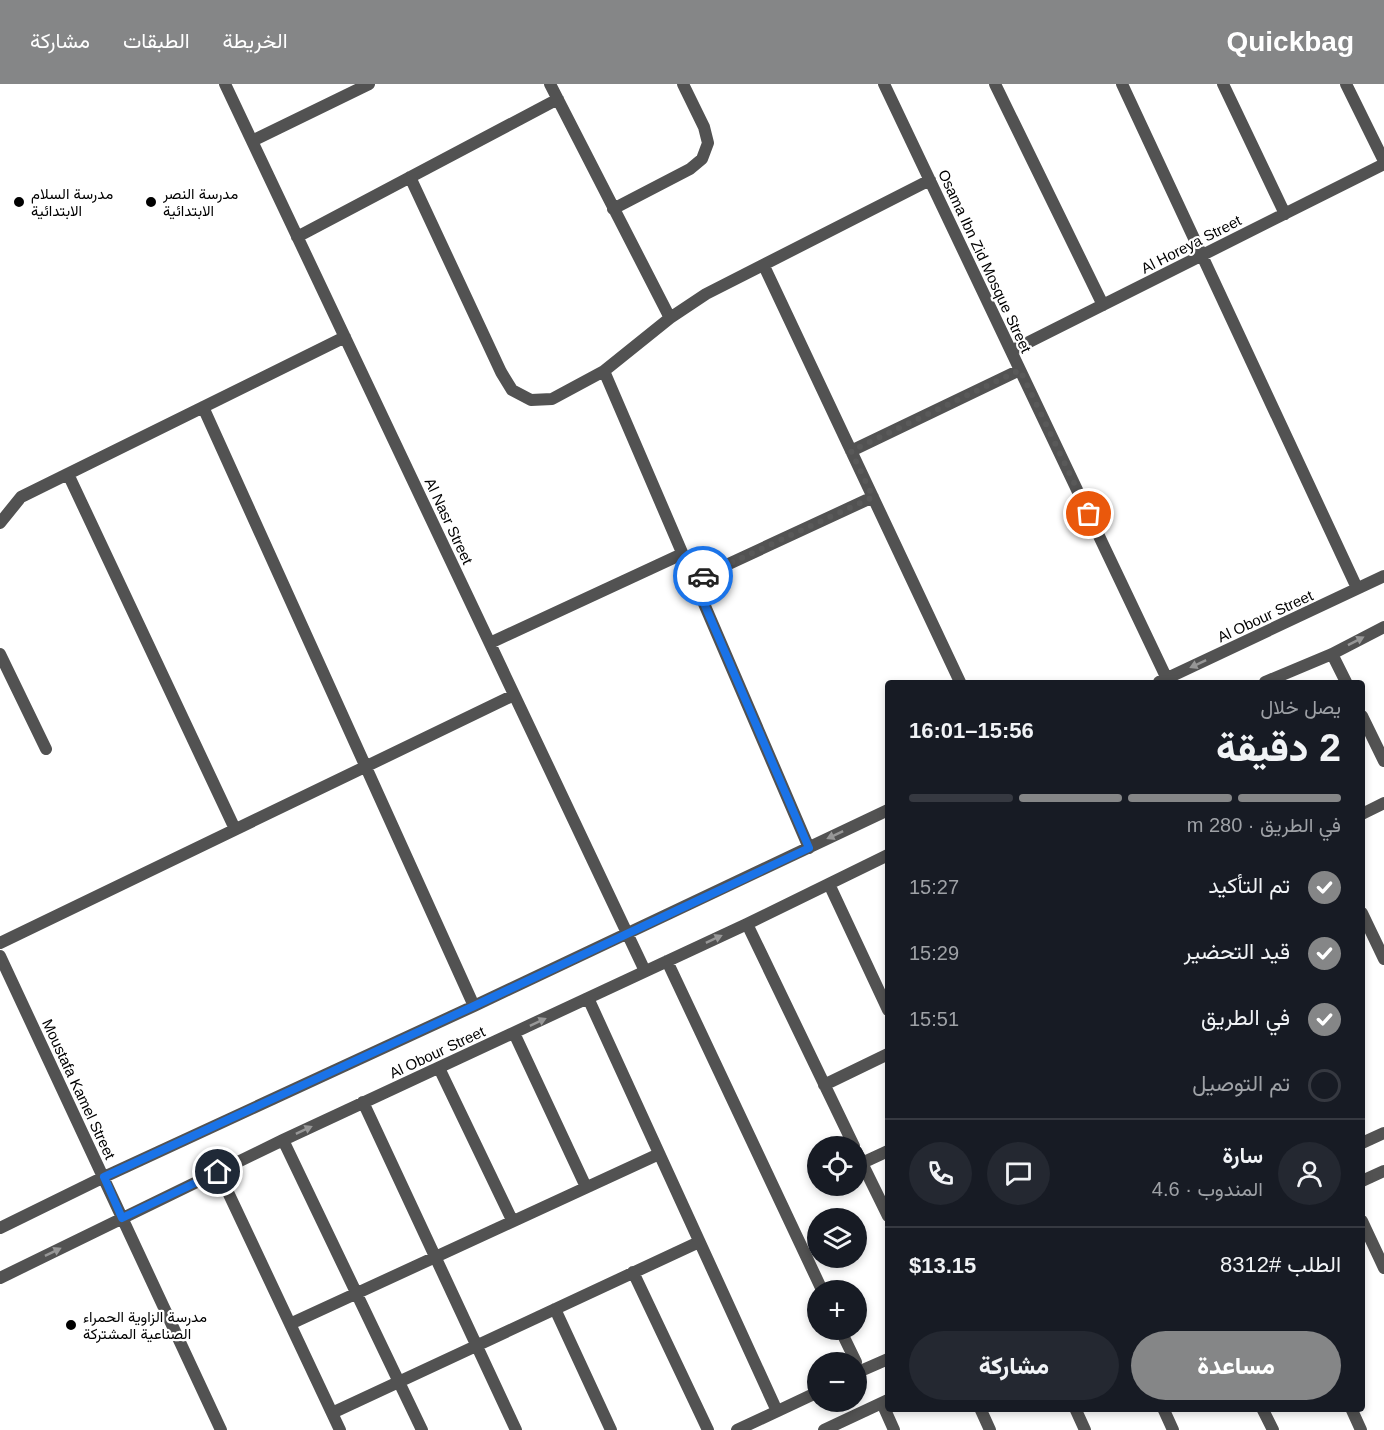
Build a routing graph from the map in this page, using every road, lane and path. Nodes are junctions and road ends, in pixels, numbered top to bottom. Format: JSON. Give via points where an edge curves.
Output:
{"nodes":[{"id":1,"x":225,"y":84,"type":"edge"},
{"id":2,"x":369,"y":84,"type":"edge"},
{"id":3,"x":550,"y":84,"type":"edge"},
{"id":4,"x":683,"y":84,"type":"edge"},
{"id":5,"x":884,"y":84,"type":"edge"},
{"id":6,"x":995,"y":84,"type":"edge"},
{"id":7,"x":1122,"y":84,"type":"edge"},
{"id":8,"x":1223,"y":84,"type":"edge"},
{"id":9,"x":1346,"y":84,"type":"edge"},
{"id":10,"x":558,"y":99,"type":"junction"},
{"id":11,"x":252,"y":141,"type":"junction"},
{"id":12,"x":1384,"y":162,"type":"edge"},
{"id":13,"x":410,"y":177,"type":"junction"},
{"id":14,"x":930,"y":180,"type":"junction"},
{"id":15,"x":613,"y":209,"type":"junction"},
{"id":16,"x":1285,"y":214,"type":"junction"},
{"id":17,"x":297,"y":237,"type":"junction"},
{"id":18,"x":1203,"y":255,"type":"junction"},
{"id":19,"x":764,"y":266,"type":"junction"},
{"id":20,"x":1103,"y":304,"type":"junction"},
{"id":21,"x":670,"y":318,"type":"junction"},
{"id":22,"x":345,"y":337,"type":"junction"},
{"id":23,"x":1011,"y":351,"type":"junction"},
{"id":24,"x":1020,"y":370,"type":"junction"},
{"id":25,"x":604,"y":371,"type":"junction"},
{"id":26,"x":203,"y":407,"type":"junction"},
{"id":27,"x":851,"y":451,"type":"junction"},
{"id":28,"x":68,"y":474,"type":"junction"},
{"id":29,"x":873,"y":497,"type":"junction"},
{"id":30,"x":0,"y":523,"type":"edge"},
{"id":31,"x":682,"y":554,"type":"junction"},
{"id":32,"x":1384,"y":576,"type":"edge"},
{"id":33,"x":694,"y":580,"type":"junction"},
{"id":34,"x":1357,"y":588,"type":"junction"},
{"id":35,"x":1384,"y":627,"type":"edge"},
{"id":36,"x":490,"y":643,"type":"junction"},
{"id":37,"x":0,"y":654,"type":"edge"},
{"id":38,"x":1332,"y":654,"type":"junction"},
{"id":39,"x":959,"y":680,"type":"edge"},
{"id":40,"x":1163,"y":680,"type":"edge"},
{"id":41,"x":1165,"y":680,"type":"edge"},
{"id":42,"x":1270,"y":680,"type":"edge"},
{"id":43,"x":1345,"y":680,"type":"edge"},
{"id":44,"x":514,"y":695,"type":"junction"},
{"id":45,"x":1365,"y":722,"type":"edge"},
{"id":46,"x":46,"y":750,"type":"dead end"},
{"id":47,"x":1384,"y":761,"type":"edge"},
{"id":48,"x":366,"y":767,"type":"junction"},
{"id":49,"x":1384,"y":803,"type":"edge"},
{"id":50,"x":885,"y":811,"type":"edge"},
{"id":51,"x":1365,"y":812,"type":"edge"},
{"id":52,"x":235,"y":830,"type":"junction"},
{"id":53,"x":809,"y":848,"type":"junction"},
{"id":54,"x":885,"y":856,"type":"edge"},
{"id":55,"x":829,"y":884,"type":"junction"},
{"id":56,"x":1365,"y":917,"type":"edge"},
{"id":57,"x":747,"y":924,"type":"junction"},
{"id":58,"x":628,"y":934,"type":"junction"},
{"id":59,"x":1380,"y":938,"type":"edge"},
{"id":60,"x":0,"y":943,"type":"edge"},
{"id":61,"x":0,"y":956,"type":"edge"},
{"id":62,"x":1384,"y":959,"type":"edge"},
{"id":63,"x":667,"y":961,"type":"junction"},
{"id":64,"x":645,"y":971,"type":"junction"},
{"id":65,"x":588,"y":998,"type":"junction"},
{"id":66,"x":885,"y":1004,"type":"edge"},
{"id":67,"x":474,"y":1006,"type":"junction"},
{"id":68,"x":514,"y":1032,"type":"junction"},
{"id":69,"x":885,"y":1055,"type":"edge"},
{"id":70,"x":439,"y":1068,"type":"junction"},
{"id":71,"x":824,"y":1085,"type":"junction"},
{"id":72,"x":363,"y":1102,"type":"junction"},
{"id":73,"x":1384,"y":1133,"type":"edge"},
{"id":74,"x":849,"y":1136,"type":"edge"},
{"id":75,"x":283,"y":1140,"type":"junction"},
{"id":76,"x":1365,"y":1142,"type":"edge"},
{"id":77,"x":885,"y":1152,"type":"edge"},
{"id":78,"x":659,"y":1154,"type":"junction"},
{"id":79,"x":867,"y":1155,"type":"edge"},
{"id":80,"x":1384,"y":1171,"type":"edge"},
{"id":81,"x":218,"y":1172,"type":"junction"},
{"id":82,"x":867,"y":1173,"type":"edge"},
{"id":83,"x":104,"y":1177,"type":"junction"},
{"id":84,"x":1365,"y":1180,"type":"edge"},
{"id":85,"x":586,"y":1187,"type":"junction"},
{"id":86,"x":885,"y":1210,"type":"edge"},
{"id":87,"x":122,"y":1218,"type":"junction"},
{"id":88,"x":512,"y":1220,"type":"junction"},
{"id":89,"x":1365,"y":1227,"type":"edge"},
{"id":90,"x":0,"y":1228,"type":"edge"},
{"id":91,"x":699,"y":1242,"type":"junction"},
{"id":92,"x":435,"y":1256,"type":"junction"},
{"id":93,"x":1384,"y":1268,"type":"edge"},
{"id":94,"x":633,"y":1272,"type":"junction"},
{"id":95,"x":0,"y":1278,"type":"edge"},
{"id":96,"x":817,"y":1280,"type":"edge"},
{"id":97,"x":356,"y":1293,"type":"junction"},
{"id":98,"x":555,"y":1309,"type":"junction"},
{"id":99,"x":290,"y":1324,"type":"junction"},
{"id":100,"x":476,"y":1346,"type":"junction"},
{"id":101,"x":885,"y":1360,"type":"edge"},
{"id":102,"x":867,"y":1364,"type":"edge"},
{"id":103,"x":399,"y":1382,"type":"junction"},
{"id":104,"x":807,"y":1397,"type":"edge"},
{"id":105,"x":885,"y":1401,"type":"edge"},
{"id":106,"x":777,"y":1411,"type":"junction"},
{"id":107,"x":888,"y":1412,"type":"edge"},
{"id":108,"x":982,"y":1412,"type":"edge"},
{"id":109,"x":1077,"y":1412,"type":"edge"},
{"id":110,"x":1165,"y":1412,"type":"edge"},
{"id":111,"x":1265,"y":1412,"type":"edge"},
{"id":112,"x":1353,"y":1412,"type":"edge"},
{"id":113,"x":332,"y":1413,"type":"junction"},
{"id":114,"x":221,"y":1430,"type":"edge"},
{"id":115,"x":340,"y":1430,"type":"edge"},
{"id":116,"x":422,"y":1430,"type":"edge"},
{"id":117,"x":516,"y":1430,"type":"edge"},
{"id":118,"x":611,"y":1430,"type":"edge"},
{"id":119,"x":708,"y":1430,"type":"edge"},
{"id":120,"x":737,"y":1430,"type":"edge"},
{"id":121,"x":824,"y":1430,"type":"edge"},
{"id":122,"x":894,"y":1430,"type":"edge"},
{"id":123,"x":990,"y":1430,"type":"edge"},
{"id":124,"x":1085,"y":1430,"type":"edge"},
{"id":125,"x":1173,"y":1430,"type":"edge"},
{"id":126,"x":1272,"y":1430,"type":"edge"},
{"id":127,"x":1361,"y":1430,"type":"edge"}],
"edges":[{"from":1,"to":11,"type":"street","name":"Al Nasr Street"},
{"from":2,"to":11,"type":"street"},
{"from":3,"to":10,"type":"street"},
{"from":4,"to":15,"type":"street","via":[[704,127],[708,143],[702,159]]},
{"from":5,"to":14,"type":"street","name":"Osama Ibn Zid Mosque Street"},
{"from":6,"to":20,"type":"street"},
{"from":7,"to":18,"type":"street"},
{"from":8,"to":16,"type":"street"},
{"from":9,"to":12,"type":"street"},
{"from":10,"to":13,"type":"street"},
{"from":10,"to":15,"type":"street"},
{"from":11,"to":17,"type":"street","name":"Al Nasr Street"},
{"from":12,"to":16,"type":"street","name":"Al Horeya Street"},
{"from":13,"to":17,"type":"street"},
{"from":13,"to":25,"type":"street","via":[[512,390],[531,400],[552,399]]},
{"from":14,"to":19,"type":"street"},
{"from":14,"to":23,"type":"street","name":"Osama Ibn Zid Mosque Street"},
{"from":15,"to":21,"type":"street"},
{"from":16,"to":18,"type":"street","name":"Al Horeya Street"},
{"from":17,"to":22,"type":"street","name":"Al Nasr Street"},
{"from":18,"to":20,"type":"street","name":"Al Horeya Street"},
{"from":18,"to":34,"type":"street"},
{"from":19,"to":21,"type":"street","via":[[706,294]]},
{"from":19,"to":27,"type":"street"},
{"from":20,"to":23,"type":"street","name":"Al Horeya Street"},
{"from":21,"to":25,"type":"street"},
{"from":22,"to":26,"type":"street"},
{"from":22,"to":36,"type":"street","name":"Al Nasr Street"},
{"from":23,"to":24,"type":"street","name":"Osama Ibn Zid Mosque Street"},
{"from":24,"to":27,"type":"street"},
{"from":24,"to":40,"type":"street","name":"Osama Ibn Zid Mosque Street"},
{"from":25,"to":31,"type":"street"},
{"from":26,"to":28,"type":"street"},
{"from":26,"to":48,"type":"street"},
{"from":27,"to":29,"type":"street"},
{"from":28,"to":30,"type":"street","via":[[21,497]]},
{"from":28,"to":52,"type":"street"},
{"from":29,"to":33,"type":"street"},
{"from":29,"to":39,"type":"street"},
{"from":31,"to":33,"type":"street"},
{"from":31,"to":36,"type":"street"},
{"from":32,"to":34,"type":"street","name":"Al Obour Street"},
{"from":33,"to":53,"type":"street"},
{"from":34,"to":41,"type":"street","name":"Al Obour Street","one_way":true},
{"from":38,"to":35,"type":"street","one_way":true},
{"from":36,"to":44,"type":"street","name":"Al Nasr Street"},
{"from":37,"to":46,"type":"street"},
{"from":38,"to":42,"type":"street"},
{"from":38,"to":43,"type":"street"},
{"from":44,"to":48,"type":"street"},
{"from":44,"to":58,"type":"street","name":"Al Nasr Street"},
{"from":45,"to":47,"type":"street"},
{"from":48,"to":52,"type":"street"},
{"from":48,"to":67,"type":"street"},
{"from":49,"to":51,"type":"street"},
{"from":50,"to":53,"type":"street","name":"Al Obour Street","one_way":true},
{"from":52,"to":60,"type":"street"},
{"from":53,"to":58,"type":"street","name":"Al Obour Street"},
{"from":54,"to":55,"type":"street","name":"Al Obour Street"},
{"from":55,"to":57,"type":"street","name":"Al Obour Street"},
{"from":55,"to":66,"type":"street"},
{"from":56,"to":59,"type":"street"},
{"from":63,"to":57,"type":"street","name":"Al Obour Street","one_way":true},
{"from":57,"to":71,"type":"street"},
{"from":58,"to":64,"type":"street","name":"Al Nasr Street"},
{"from":58,"to":67,"type":"street","name":"Al Obour Street"},
{"from":59,"to":62,"type":"street"},
{"from":61,"to":83,"type":"street","name":"Moustafa Kamel Street"},
{"from":63,"to":64,"type":"street","name":"Al Obour Street"},
{"from":63,"to":96,"type":"street"},
{"from":64,"to":65,"type":"street","name":"Al Obour Street"},
{"from":68,"to":65,"type":"street","name":"Al Obour Street","one_way":true},
{"from":65,"to":78,"type":"street"},
{"from":67,"to":83,"type":"street","name":"Al Obour Street"},
{"from":68,"to":70,"type":"street","name":"Al Obour Street"},
{"from":68,"to":85,"type":"street"},
{"from":69,"to":71,"type":"street"},
{"from":70,"to":72,"type":"street","name":"Al Obour Street"},
{"from":70,"to":88,"type":"street"},
{"from":71,"to":74,"type":"street"},
{"from":75,"to":72,"type":"street","name":"Al Obour Street","one_way":true},
{"from":72,"to":92,"type":"street"},
{"from":73,"to":76,"type":"street"},
{"from":75,"to":81,"type":"street","name":"Al Obour Street"},
{"from":75,"to":97,"type":"street"},
{"from":77,"to":79,"type":"street"},
{"from":78,"to":85,"type":"street"},
{"from":78,"to":91,"type":"street"},
{"from":80,"to":84,"type":"street"},
{"from":81,"to":87,"type":"street","name":"Al Obour Street"},
{"from":81,"to":99,"type":"street"},
{"from":82,"to":86,"type":"street"},
{"from":83,"to":87,"type":"street","name":"Moustafa Kamel Street"},
{"from":83,"to":90,"type":"street","name":"Al Obour Street"},
{"from":85,"to":88,"type":"street"},
{"from":95,"to":87,"type":"street","name":"Al Obour Street","one_way":true},
{"from":87,"to":114,"type":"street","name":"Moustafa Kamel Street"},
{"from":88,"to":92,"type":"street"},
{"from":89,"to":93,"type":"street"},
{"from":91,"to":94,"type":"street"},
{"from":91,"to":106,"type":"street"},
{"from":92,"to":97,"type":"street"},
{"from":92,"to":100,"type":"street"},
{"from":94,"to":98,"type":"street"},
{"from":94,"to":119,"type":"street"},
{"from":97,"to":99,"type":"street"},
{"from":97,"to":103,"type":"street"},
{"from":98,"to":100,"type":"street"},
{"from":98,"to":118,"type":"street"},
{"from":99,"to":113,"type":"street"},
{"from":100,"to":103,"type":"street"},
{"from":100,"to":117,"type":"street"},
{"from":101,"to":102,"type":"street"},
{"from":103,"to":113,"type":"street"},
{"from":103,"to":116,"type":"street"},
{"from":104,"to":106,"type":"street"},
{"from":105,"to":121,"type":"street"},
{"from":106,"to":120,"type":"street"},
{"from":107,"to":122,"type":"street"},
{"from":108,"to":123,"type":"street"},
{"from":109,"to":124,"type":"street"},
{"from":110,"to":125,"type":"street"},
{"from":111,"to":126,"type":"street"},
{"from":112,"to":127,"type":"street"},
{"from":113,"to":115,"type":"street"}]}
